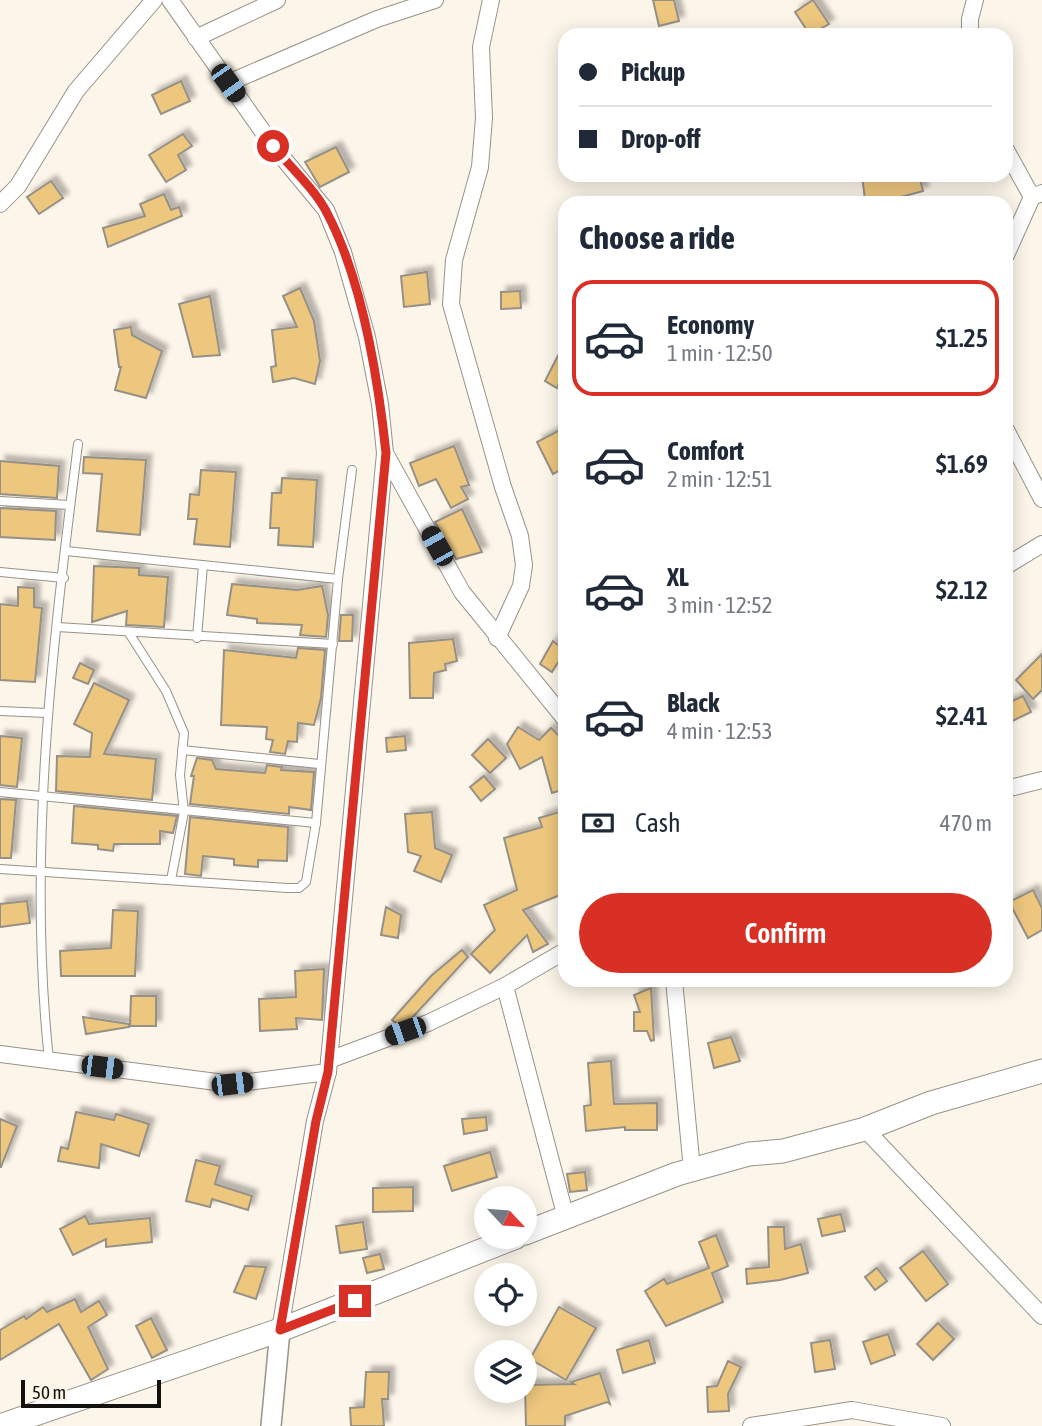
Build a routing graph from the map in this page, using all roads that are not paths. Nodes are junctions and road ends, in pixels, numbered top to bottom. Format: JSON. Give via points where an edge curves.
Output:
{"nodes":[{"id":1,"x":154,"y":0,"type":"edge"},
{"id":2,"x":170,"y":0,"type":"edge"},
{"id":3,"x":277,"y":0,"type":"edge"},
{"id":4,"x":435,"y":0,"type":"edge"},
{"id":5,"x":491,"y":0,"type":"edge"},
{"id":6,"x":975,"y":0,"type":"edge"},
{"id":7,"x":970,"y":28,"type":"edge"},
{"id":8,"x":196,"y":38,"type":"junction"},
{"id":9,"x":228,"y":83,"type":"junction"},
{"id":10,"x":1013,"y":160,"type":"edge"},
{"id":11,"x":1037,"y":195,"type":"edge"},
{"id":12,"x":0,"y":204,"type":"edge"},
{"id":13,"x":1013,"y":241,"type":"edge"},
{"id":14,"x":1013,"y":443,"type":"edge"},
{"id":15,"x":78,"y":444,"type":"dead end"},
{"id":16,"x":386,"y":453,"type":"junction"},
{"id":17,"x":352,"y":470,"type":"dead end"},
{"id":18,"x":1042,"y":499,"type":"edge"},
{"id":19,"x":0,"y":501,"type":"edge"},
{"id":20,"x":70,"y":505,"type":"junction"},
{"id":21,"x":1042,"y":544,"type":"edge"},
{"id":22,"x":66,"y":551,"type":"junction"},
{"id":23,"x":1013,"y":562,"type":"edge"},
{"id":24,"x":203,"y":565,"type":"junction"},
{"id":25,"x":0,"y":572,"type":"edge"},
{"id":26,"x":64,"y":578,"type":"junction"},
{"id":27,"x":338,"y":579,"type":"junction"},
{"id":28,"x":57,"y":627,"type":"junction"},
{"id":29,"x":129,"y":633,"type":"junction"},
{"id":30,"x":197,"y":638,"type":"junction"},
{"id":31,"x":496,"y":638,"type":"junction"},
{"id":32,"x":332,"y":644,"type":"junction"},
{"id":33,"x":0,"y":711,"type":"edge"},
{"id":34,"x":558,"y":711,"type":"edge"},
{"id":35,"x":47,"y":713,"type":"junction"},
{"id":36,"x":182,"y":750,"type":"junction"},
{"id":37,"x":319,"y":764,"type":"junction"},
{"id":38,"x":1042,"y":780,"type":"edge"},
{"id":39,"x":1013,"y":787,"type":"edge"},
{"id":40,"x":0,"y":792,"type":"edge"},
{"id":41,"x":42,"y":797,"type":"junction"},
{"id":42,"x":184,"y":813,"type":"junction"},
{"id":43,"x":316,"y":823,"type":"junction"},
{"id":44,"x":0,"y":869,"type":"edge"},
{"id":45,"x":41,"y":872,"type":"junction"},
{"id":46,"x":171,"y":880,"type":"junction"},
{"id":47,"x":558,"y":955,"type":"edge"},
{"id":48,"x":505,"y":986,"type":"junction"},
{"id":49,"x":675,"y":987,"type":"edge"},
{"id":50,"x":0,"y":1054,"type":"edge"},
{"id":51,"x":49,"y":1060,"type":"junction"},
{"id":52,"x":328,"y":1066,"type":"junction"},
{"id":53,"x":1042,"y":1071,"type":"edge"},
{"id":54,"x":865,"y":1129,"type":"junction"},
{"id":55,"x":692,"y":1170,"type":"junction"},
{"id":56,"x":566,"y":1218,"type":"junction"},
{"id":57,"x":537,"y":1229,"type":"edge"},
{"id":58,"x":483,"y":1250,"type":"edge"},
{"id":59,"x":1042,"y":1317,"type":"edge"},
{"id":60,"x":280,"y":1330,"type":"junction"},
{"id":61,"x":850,"y":1418,"type":"edge"},
{"id":62,"x":0,"y":1426,"type":"edge"},
{"id":63,"x":271,"y":1426,"type":"edge"},
{"id":64,"x":751,"y":1426,"type":"edge"},
{"id":65,"x":942,"y":1426,"type":"edge"}],
"edges":[{"from":1,"to":12,"type":"street","via":[[76,91],[18,186]]},
{"from":2,"to":8,"type":"street"},
{"from":3,"to":8,"type":"street"},
{"from":4,"to":9,"type":"street","via":[[377,19]]},
{"from":5,"to":31,"type":"street","via":[[481,47],[484,118],[480,166],[454,260],[451,304],[520,536],[524,565],[521,586]]},
{"from":6,"to":7,"type":"street"},
{"from":8,"to":9,"type":"street"},
{"from":9,"to":16,"type":"street","via":[[326,210],[344,252],[367,337]]},
{"from":10,"to":11,"type":"street"},
{"from":11,"to":13,"type":"street"},
{"from":14,"to":18,"type":"street"},
{"from":15,"to":20,"type":"lane"},
{"from":16,"to":31,"type":"street","via":[[462,592]]},
{"from":16,"to":52,"type":"street"},
{"from":17,"to":27,"type":"lane"},
{"from":19,"to":20,"type":"lane"},
{"from":20,"to":22,"type":"lane"},
{"from":21,"to":23,"type":"street"},
{"from":22,"to":24,"type":"lane"},
{"from":22,"to":26,"type":"lane"},
{"from":24,"to":27,"type":"lane"},
{"from":24,"to":30,"type":"lane"},
{"from":25,"to":26,"type":"lane"},
{"from":26,"to":28,"type":"lane"},
{"from":27,"to":32,"type":"lane"},
{"from":28,"to":29,"type":"lane"},
{"from":28,"to":35,"type":"lane"},
{"from":29,"to":30,"type":"lane"},
{"from":29,"to":36,"type":"lane","via":[[166,691],[184,733]]},
{"from":30,"to":32,"type":"lane"},
{"from":31,"to":34,"type":"street"},
{"from":32,"to":37,"type":"lane"},
{"from":33,"to":35,"type":"lane"},
{"from":35,"to":41,"type":"lane"},
{"from":36,"to":37,"type":"lane"},
{"from":36,"to":42,"type":"lane"},
{"from":37,"to":43,"type":"lane"},
{"from":38,"to":39,"type":"street"},
{"from":40,"to":41,"type":"lane"},
{"from":41,"to":42,"type":"lane"},
{"from":41,"to":45,"type":"lane"},
{"from":42,"to":43,"type":"lane"},
{"from":42,"to":46,"type":"lane"},
{"from":43,"to":46,"type":"lane","via":[[309,874],[299,888]]},
{"from":44,"to":45,"type":"lane"},
{"from":45,"to":46,"type":"lane"},
{"from":45,"to":51,"type":"lane","via":[[42,996]]},
{"from":47,"to":48,"type":"street"},
{"from":48,"to":52,"type":"street"},
{"from":48,"to":56,"type":"street"},
{"from":49,"to":55,"type":"street"},
{"from":50,"to":51,"type":"street"},
{"from":51,"to":52,"type":"street","via":[[232,1084]]},
{"from":52,"to":60,"type":"street"},
{"from":53,"to":54,"type":"main road","via":[[931,1103]]},
{"from":54,"to":55,"type":"main road"},
{"from":54,"to":59,"type":"street"},
{"from":55,"to":56,"type":"main road"},
{"from":56,"to":57,"type":"main road"},
{"from":58,"to":60,"type":"main road"},
{"from":60,"to":62,"type":"main road"},
{"from":60,"to":63,"type":"street"},
{"from":61,"to":64,"type":"street"},
{"from":61,"to":65,"type":"street"}]}
